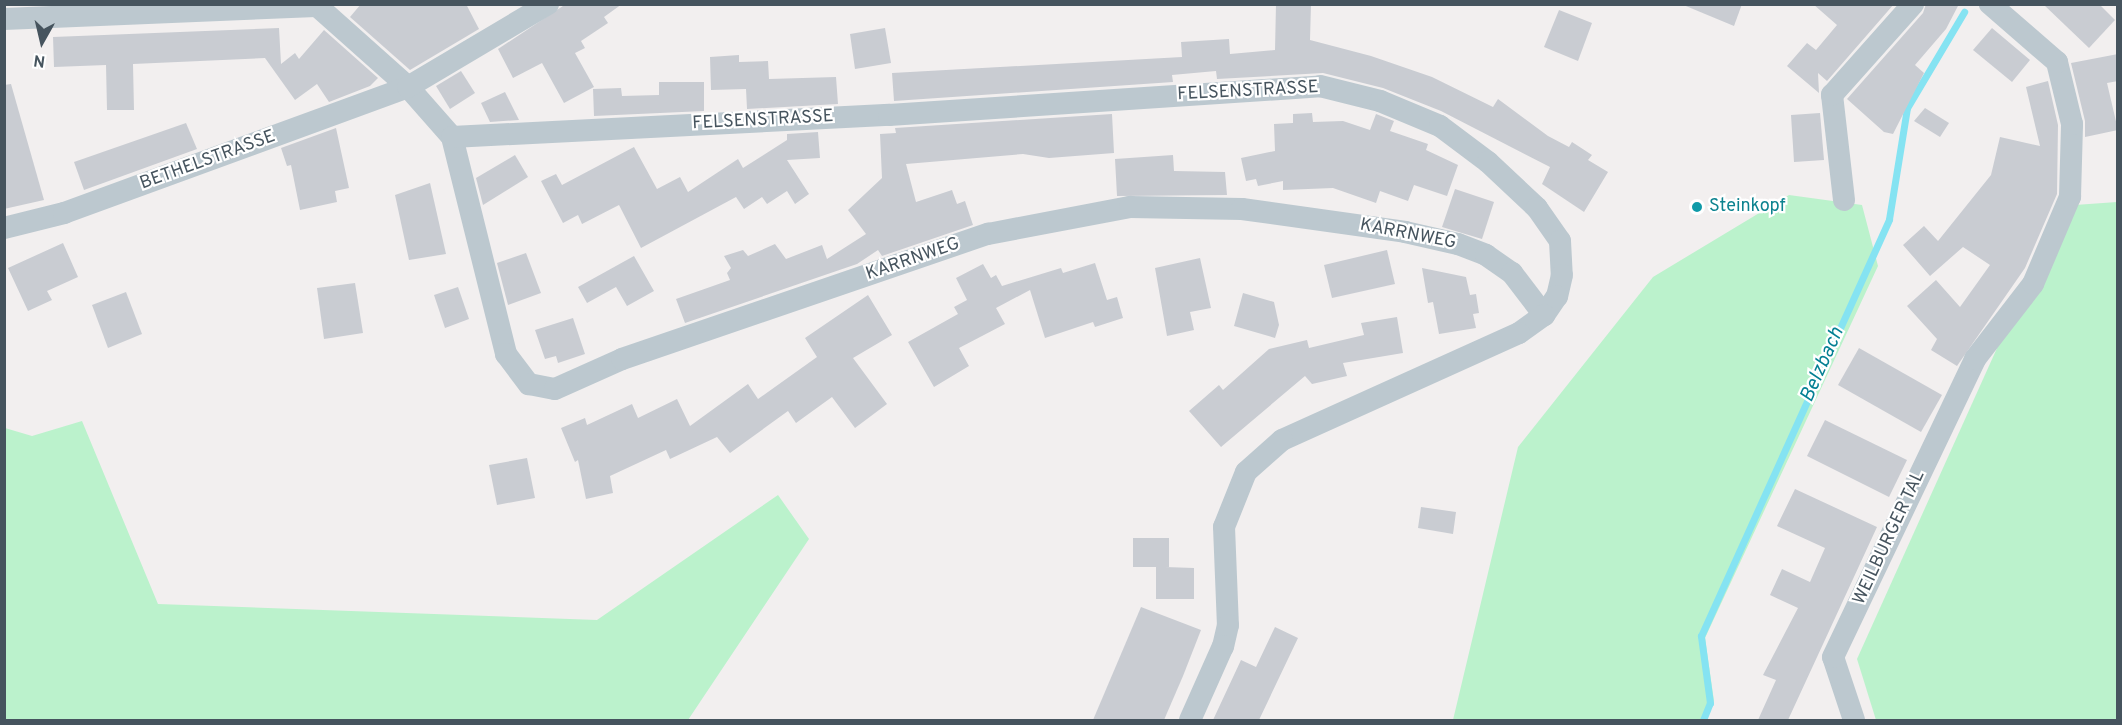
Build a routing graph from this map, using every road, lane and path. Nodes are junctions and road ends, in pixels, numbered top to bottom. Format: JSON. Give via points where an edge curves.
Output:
{"nodes":[{"id":1,"x":548,"y":4,"type":"edge"},
{"id":2,"x":1913,"y":4,"type":"edge"},
{"id":3,"x":1990,"y":4,"type":"edge"},
{"id":4,"x":315,"y":5,"type":"edge"},
{"id":5,"x":34,"y":11,"type":"edge"},
{"id":6,"x":4,"y":19,"type":"edge"},
{"id":7,"x":408,"y":87,"type":"junction"},
{"id":8,"x":452,"y":137,"type":"junction"},
{"id":9,"x":1844,"y":200,"type":"dead end"},
{"id":10,"x":4,"y":228,"type":"edge"},
{"id":11,"x":1544,"y":315,"type":"junction"},
{"id":12,"x":1190,"y":720,"type":"edge"},
{"id":13,"x":1854,"y":720,"type":"edge"}],
"edges":[{"from":1,"to":7,"type":"street","name":"BETHELSTRASSE"},
{"from":2,"to":9,"type":"street","via":[[1832,95]]},
{"from":3,"to":13,"type":"street","name":"WEILBURGER TAL","via":[[2057,62],[2072,124],[2070,197],[2033,284],[1975,359],[1833,657]]},
{"from":4,"to":5,"type":"street"},
{"from":4,"to":7,"type":"street"},
{"from":5,"to":6,"type":"street"},
{"from":7,"to":8,"type":"street"},
{"from":7,"to":10,"type":"street","name":"BETHELSTRASSE","via":[[64,213]]},
{"from":8,"to":11,"type":"street","name":"FELSENSTRASSE","via":[[889,115],[1320,86],[1380,101],[1440,126],[1488,162],[1537,208],[1560,241],[1562,256],[1557,296]]},
{"from":8,"to":11,"type":"street","name":"KARRNWEG","via":[[506,354],[529,384],[555,389],[622,359],[988,234],[1130,207],[1242,209],[1405,232],[1458,244],[1486,255],[1512,273]]},
{"from":11,"to":12,"type":"street","name":"FELSENSTRASSE","via":[[1519,333],[1282,440],[1246,472],[1224,527],[1228,625]]}]}
